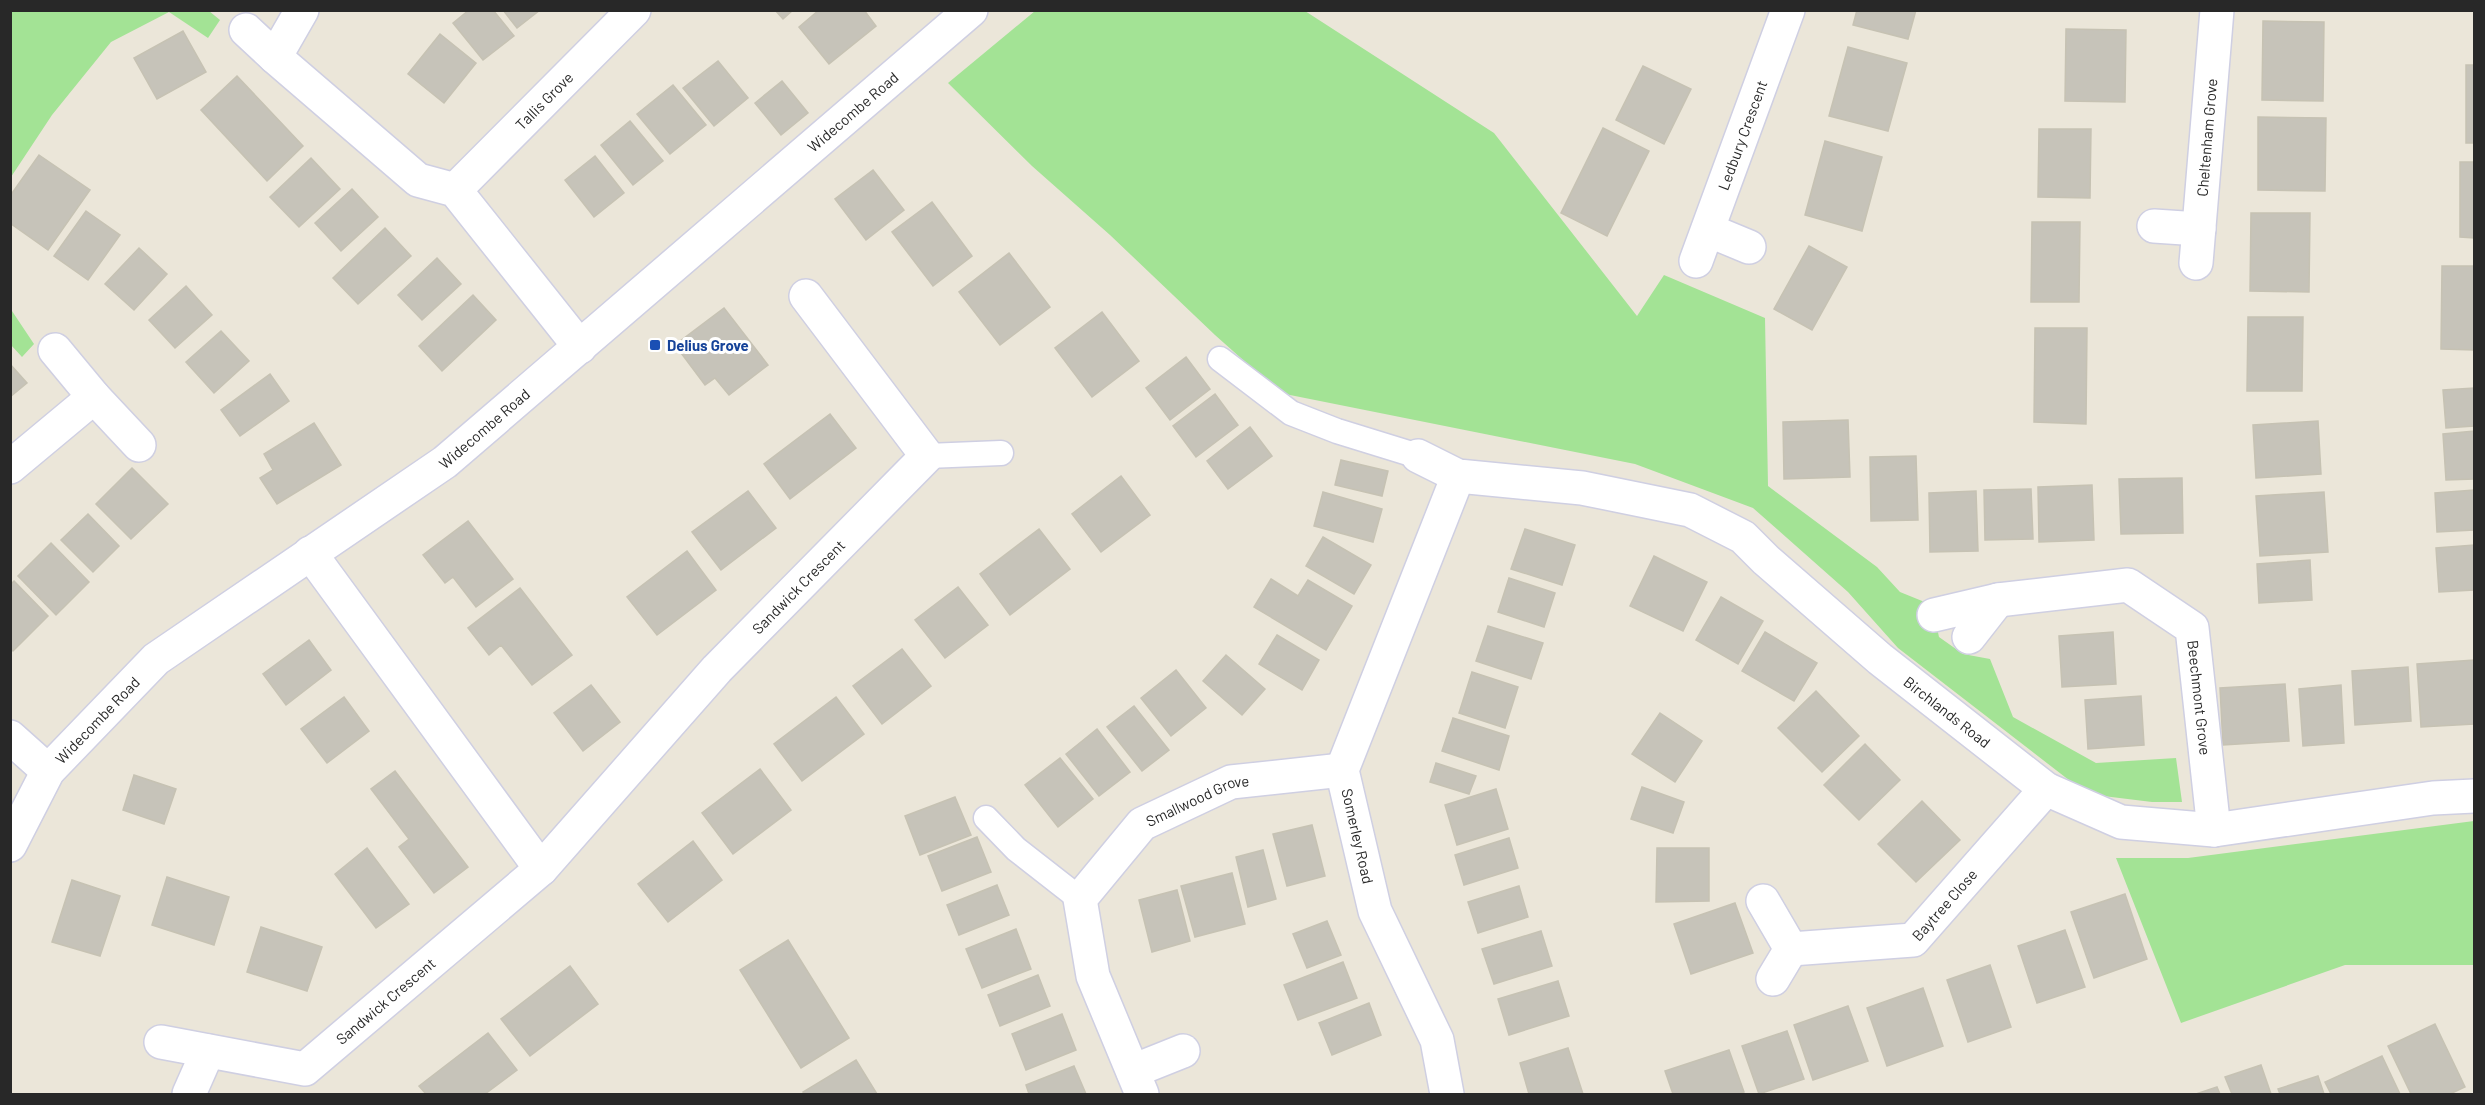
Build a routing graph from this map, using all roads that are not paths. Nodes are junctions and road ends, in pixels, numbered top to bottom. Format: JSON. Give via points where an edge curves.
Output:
{"nodes":[{"id":1,"x":302,"y":10,"type":"edge"},
{"id":2,"x":634,"y":10,"type":"edge"},
{"id":3,"x":971,"y":10,"type":"edge"},
{"id":4,"x":1788,"y":10,"type":"edge"},
{"id":5,"x":2217,"y":10,"type":"edge"},
{"id":6,"x":246,"y":30,"type":"dead end"},
{"id":7,"x":275,"y":57,"type":"junction"},
{"id":8,"x":454,"y":190,"type":"junction"},
{"id":9,"x":2154,"y":226,"type":"dead end"},
{"id":10,"x":2199,"y":229,"type":"junction"},
{"id":11,"x":1708,"y":230,"type":"junction"},
{"id":12,"x":1749,"y":247,"type":"dead end"},
{"id":13,"x":1696,"y":261,"type":"dead end"},
{"id":14,"x":2196,"y":263,"type":"dead end"},
{"id":15,"x":806,"y":296,"type":"dead end"},
{"id":16,"x":580,"y":347,"type":"junction"},
{"id":17,"x":54,"y":350,"type":"dead end"},
{"id":18,"x":1220,"y":359,"type":"dead end"},
{"id":19,"x":94,"y":398,"type":"junction"},
{"id":20,"x":139,"y":444,"type":"dead end"},
{"id":21,"x":1002,"y":453,"type":"dead end"},
{"id":22,"x":927,"y":456,"type":"junction"},
{"id":23,"x":1418,"y":456,"type":"joint"},
{"id":24,"x":10,"y":467,"type":"edge"},
{"id":25,"x":1458,"y":476,"type":"junction"},
{"id":26,"x":310,"y":553,"type":"junction"},
{"id":27,"x":1998,"y":600,"type":"junction"},
{"id":28,"x":1934,"y":615,"type":"dead end"},
{"id":29,"x":1969,"y":637,"type":"dead end"},
{"id":30,"x":10,"y":737,"type":"edge"},
{"id":31,"x":1342,"y":770,"type":"junction"},
{"id":32,"x":48,"y":771,"type":"junction"},
{"id":33,"x":2046,"y":789,"type":"junction"},
{"id":34,"x":2475,"y":796,"type":"edge"},
{"id":35,"x":986,"y":818,"type":"dead end"},
{"id":36,"x":2214,"y":830,"type":"junction"},
{"id":37,"x":10,"y":845,"type":"edge"},
{"id":38,"x":541,"y":869,"type":"junction"},
{"id":39,"x":1080,"y":899,"type":"junction"},
{"id":40,"x":1763,"y":901,"type":"dead end"},
{"id":41,"x":1791,"y":949,"type":"junction"},
{"id":42,"x":1773,"y":979,"type":"dead end"},
{"id":43,"x":161,"y":1042,"type":"dead end"},
{"id":44,"x":208,"y":1051,"type":"junction"},
{"id":45,"x":1183,"y":1051,"type":"dead end"},
{"id":46,"x":1137,"y":1083,"type":"edge"},
{"id":47,"x":189,"y":1095,"type":"edge"},
{"id":48,"x":1447,"y":1095,"type":"edge"}],
"edges":[{"from":1,"to":7,"type":"street"},
{"from":2,"to":8,"type":"street","name":"Tallis Grove"},
{"from":3,"to":16,"type":"street","name":"Widecombe Road"},
{"from":4,"to":11,"type":"street","name":"Ledbury Crescent"},
{"from":5,"to":10,"type":"street","name":"Cheltenham Grove"},
{"from":6,"to":7,"type":"street"},
{"from":7,"to":8,"type":"street","via":[[418,180]]},
{"from":8,"to":16,"type":"street"},
{"from":9,"to":10,"type":"street"},
{"from":10,"to":14,"type":"street","name":"Cheltenham Grove"},
{"from":11,"to":12,"type":"street"},
{"from":11,"to":13,"type":"street","name":"Ledbury Crescent"},
{"from":15,"to":22,"type":"street"},
{"from":16,"to":26,"type":"street","name":"Widecombe Road","via":[[445,462]]},
{"from":17,"to":19,"type":"street"},
{"from":18,"to":23,"type":"lane","via":[[1291,413]]},
{"from":19,"to":20,"type":"street"},
{"from":19,"to":24,"type":"street"},
{"from":21,"to":22,"type":"lane"},
{"from":22,"to":38,"type":"street","name":"Sandwick Crescent","via":[[717,669]]},
{"from":23,"to":25,"type":"street"},
{"from":25,"to":31,"type":"street","name":"Somerley Road"},
{"from":25,"to":33,"type":"street","name":"Birchlands Road","via":[[1582,488],[1689,510],[1743,537],[1880,659]]},
{"from":26,"to":32,"type":"street","name":"Widecombe Road","via":[[156,659]]},
{"from":26,"to":38,"type":"street"},
{"from":27,"to":28,"type":"street","name":"Beechmont Grove"},
{"from":27,"to":29,"type":"street"},
{"from":27,"to":36,"type":"street","name":"Beechmont Grove","via":[[2128,585],[2192,628]]},
{"from":30,"to":32,"type":"street"},
{"from":31,"to":39,"type":"street","name":"Smallwood Grove","via":[[1231,782],[1142,824]]},
{"from":31,"to":48,"type":"street","name":"Somerley Road","via":[[1375,911],[1437,1040]]},
{"from":32,"to":37,"type":"street","name":"Widecombe Road"},
{"from":33,"to":36,"type":"street","name":"Birchlands Road","via":[[2121,822]]},
{"from":33,"to":41,"type":"street","name":"Baytree Close","via":[[1913,940]]},
{"from":34,"to":36,"type":"street","name":"Birchlands Road","via":[[2433,798]]},
{"from":35,"to":39,"type":"lane","via":[[1016,849]]},
{"from":38,"to":44,"type":"street","name":"Sandwick Crescent","via":[[305,1069]]},
{"from":39,"to":46,"type":"street","via":[[1093,976]]},
{"from":40,"to":41,"type":"street"},
{"from":41,"to":42,"type":"street"},
{"from":43,"to":44,"type":"street","name":"Sandwick Crescent"},
{"from":44,"to":47,"type":"street"},
{"from":45,"to":46,"type":"street"}]}
